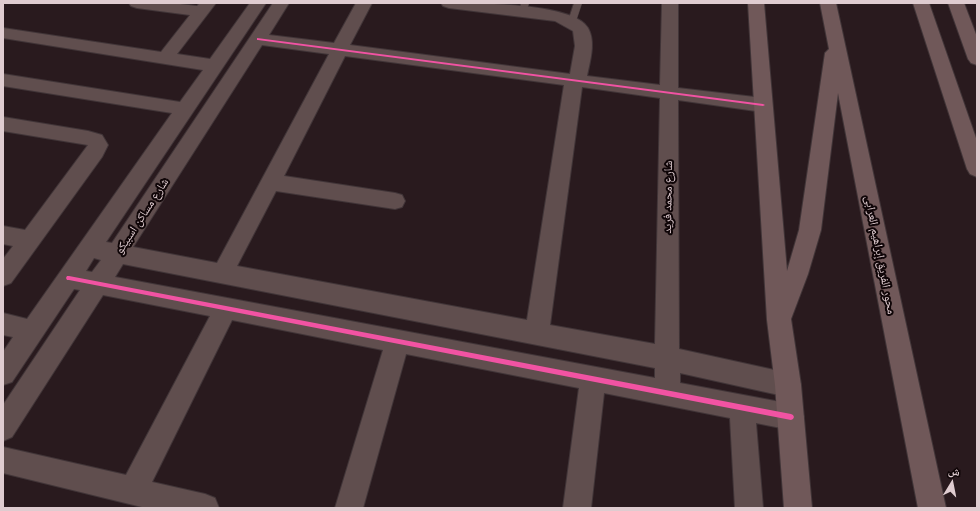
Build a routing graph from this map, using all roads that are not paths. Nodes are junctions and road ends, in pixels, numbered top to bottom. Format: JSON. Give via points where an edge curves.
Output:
{"nodes":[{"id":1,"x":137,"y":3,"type":"edge"},
{"id":2,"x":258,"y":3,"type":"edge"},
{"id":3,"x":281,"y":3,"type":"edge"},
{"id":4,"x":364,"y":3,"type":"edge"},
{"id":5,"x":449,"y":3,"type":"edge"},
{"id":6,"x":578,"y":3,"type":"edge"},
{"id":7,"x":670,"y":3,"type":"edge"},
{"id":8,"x":756,"y":3,"type":"edge"},
{"id":9,"x":828,"y":3,"type":"edge"},
{"id":10,"x":922,"y":3,"type":"edge"},
{"id":11,"x":956,"y":3,"type":"edge"},
{"id":12,"x":205,"y":8,"type":"edge"},
{"id":13,"x":524,"y":8,"type":"edge"},
{"id":14,"x":572,"y":21,"type":"junction"},
{"id":15,"x":836,"y":36,"type":"junction"},
{"id":16,"x":6,"y":37,"type":"edge"},
{"id":17,"x":258,"y":39,"type":"junction"},
{"id":18,"x":339,"y":50,"type":"junction"},
{"id":19,"x":165,"y":58,"type":"junction"},
{"id":20,"x":977,"y":59,"type":"edge"},
{"id":21,"x":215,"y":66,"type":"junction"},
{"id":22,"x":3,"y":80,"type":"edge"},
{"id":23,"x":575,"y":80,"type":"junction"},
{"id":24,"x":669,"y":93,"type":"junction"},
{"id":25,"x":763,"y":105,"type":"junction"},
{"id":26,"x":185,"y":109,"type":"junction"},
{"id":27,"x":3,"y":124,"type":"edge"},
{"id":28,"x":976,"y":166,"type":"edge"},
{"id":29,"x":270,"y":182,"type":"junction"},
{"id":30,"x":395,"y":201,"type":"dead end"},
{"id":31,"x":3,"y":235,"type":"edge"},
{"id":32,"x":29,"y":240,"type":"junction"},
{"id":33,"x":89,"y":248,"type":"junction"},
{"id":34,"x":117,"y":254,"type":"junction"},
{"id":35,"x":222,"y":274,"type":"junction"},
{"id":36,"x":3,"y":276,"type":"edge"},
{"id":37,"x":69,"y":278,"type":"junction"},
{"id":38,"x":98,"y":283,"type":"junction"},
{"id":39,"x":226,"y":308,"type":"junction"},
{"id":40,"x":779,"y":320,"type":"junction"},
{"id":41,"x":3,"y":324,"type":"edge"},
{"id":42,"x":32,"y":331,"type":"junction"},
{"id":43,"x":537,"y":334,"type":"junction"},
{"id":44,"x":398,"y":341,"type":"junction"},
{"id":45,"x":666,"y":358,"type":"junction"},
{"id":46,"x":3,"y":373,"type":"edge"},
{"id":47,"x":593,"y":378,"type":"junction"},
{"id":48,"x":788,"y":385,"type":"junction"},
{"id":49,"x":667,"y":392,"type":"junction"},
{"id":50,"x":742,"y":407,"type":"junction"},
{"id":51,"x":791,"y":417,"type":"junction"},
{"id":52,"x":3,"y":428,"type":"edge"},
{"id":53,"x":3,"y":460,"type":"edge"},
{"id":54,"x":133,"y":491,"type":"junction"},
{"id":55,"x":205,"y":508,"type":"edge"},
{"id":56,"x":350,"y":508,"type":"edge"},
{"id":57,"x":577,"y":508,"type":"edge"},
{"id":58,"x":749,"y":508,"type":"edge"},
{"id":59,"x":798,"y":508,"type":"edge"},
{"id":60,"x":932,"y":508,"type":"edge"}],
"edges":[{"from":1,"to":12,"type":"street"},
{"from":2,"to":21,"type":"street","name":"شارع مساكن اسبيكو"},
{"from":3,"to":17,"type":"street","name":"شارع مساكن اسبيكو"},
{"from":4,"to":18,"type":"street"},
{"from":5,"to":13,"type":"street"},
{"from":6,"to":14,"type":"lane"},
{"from":7,"to":24,"type":"street","name":"شارع محمد فريد"},
{"from":8,"to":25,"type":"main road"},
{"from":9,"to":15,"type":"main road","name":"محور الفريق إبراهيم العرابى"},
{"from":10,"to":28,"type":"main road"},
{"from":11,"to":20,"type":"main road"},
{"from":12,"to":19,"type":"street"},
{"from":13,"to":14,"type":"street"},
{"from":14,"to":23,"type":"street","via":[[581,30],[584,39]]},
{"from":15,"to":40,"type":"main road","via":[[810,230],[797,274]]},
{"from":15,"to":60,"type":"main road","name":"محور الفريق إبراهيم العرابى"},
{"from":16,"to":19,"type":"street"},
{"from":17,"to":18,"type":"street"},
{"from":17,"to":34,"type":"street","name":"شارع مساكن اسبيكو"},
{"from":18,"to":23,"type":"street"},
{"from":18,"to":29,"type":"street"},
{"from":19,"to":21,"type":"street"},
{"from":21,"to":26,"type":"street","name":"شارع مساكن اسبيكو"},
{"from":22,"to":26,"type":"street"},
{"from":23,"to":24,"type":"street"},
{"from":23,"to":43,"type":"street"},
{"from":24,"to":25,"type":"street"},
{"from":24,"to":45,"type":"street","name":"شارع محمد فريد"},
{"from":25,"to":40,"type":"main road"},
{"from":26,"to":33,"type":"street","name":"شارع مساكن اسبيكو"},
{"from":27,"to":32,"type":"street","via":[[88,138],[95,140],[98,145]]},
{"from":29,"to":30,"type":"street"},
{"from":29,"to":35,"type":"street"},
{"from":31,"to":32,"type":"street"},
{"from":32,"to":36,"type":"street"},
{"from":33,"to":34,"type":"street"},
{"from":33,"to":37,"type":"street","name":"شارع مساكن اسبيكو"},
{"from":34,"to":35,"type":"street"},
{"from":34,"to":38,"type":"street","name":"شارع مساكن اسبيكو"},
{"from":35,"to":43,"type":"street"},
{"from":37,"to":38,"type":"street"},
{"from":37,"to":42,"type":"street","name":"شارع مساكن اسبيكو"},
{"from":38,"to":39,"type":"street"},
{"from":38,"to":52,"type":"street","name":"شارع مساكن اسبيكو"},
{"from":39,"to":44,"type":"street"},
{"from":39,"to":54,"type":"street"},
{"from":40,"to":48,"type":"main road"},
{"from":41,"to":42,"type":"street"},
{"from":42,"to":46,"type":"street","name":"شارع مساكن اسبيكو"},
{"from":43,"to":45,"type":"street"},
{"from":44,"to":47,"type":"street"},
{"from":44,"to":56,"type":"street"},
{"from":45,"to":48,"type":"street"},
{"from":45,"to":49,"type":"street","name":"شارع محمد فريد"},
{"from":47,"to":49,"type":"street"},
{"from":47,"to":57,"type":"street"},
{"from":48,"to":51,"type":"main road"},
{"from":49,"to":50,"type":"street"},
{"from":50,"to":51,"type":"street"},
{"from":50,"to":58,"type":"street"},
{"from":51,"to":59,"type":"main road"},
{"from":53,"to":54,"type":"street"},
{"from":54,"to":55,"type":"street"}]}
